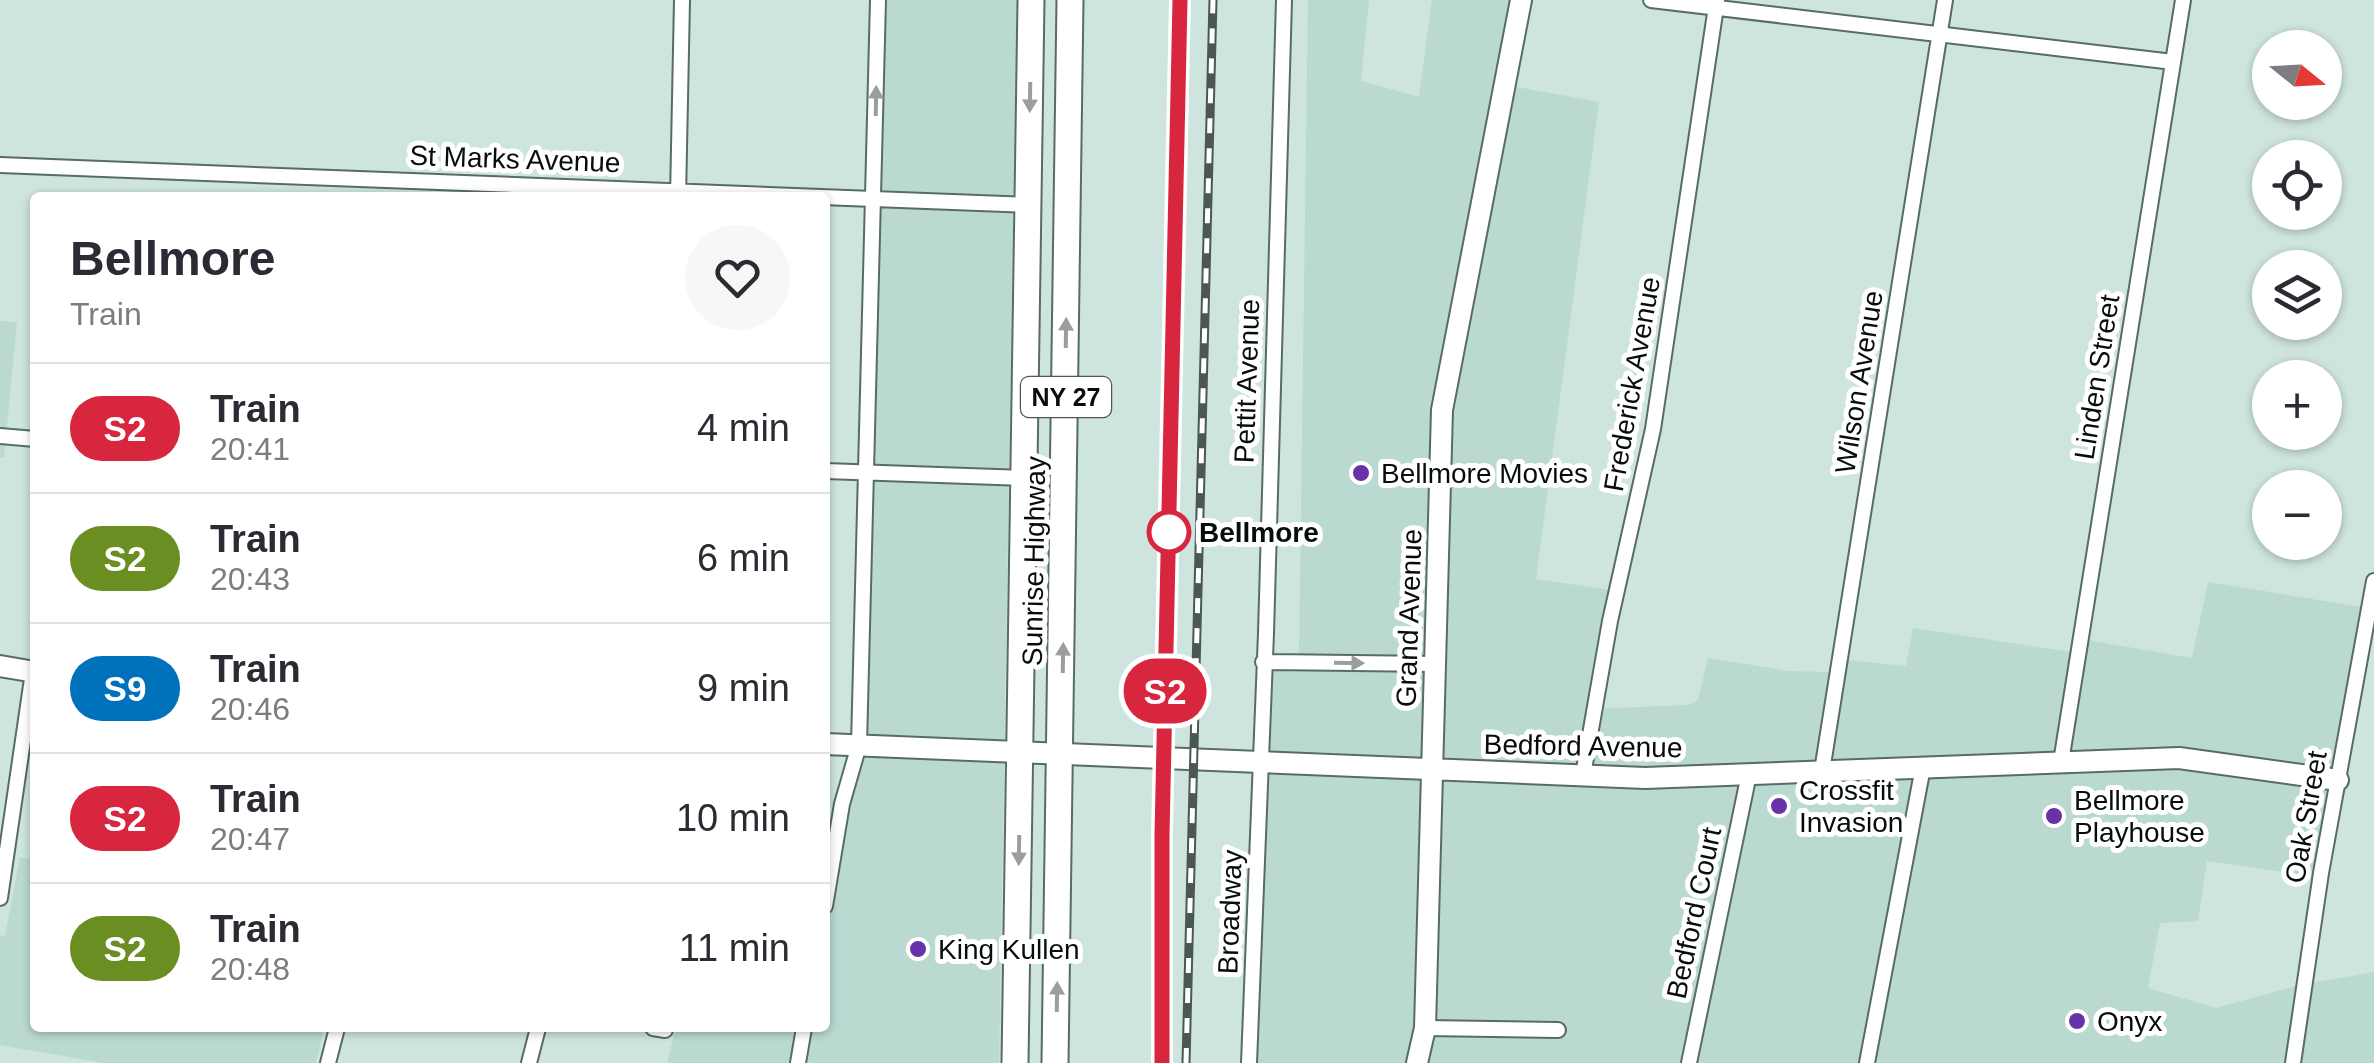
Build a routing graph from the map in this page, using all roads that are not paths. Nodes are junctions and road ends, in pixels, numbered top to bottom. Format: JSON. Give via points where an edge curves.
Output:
{"nodes":[{"id":1,"x":682,"y":0,"type":"edge"},
{"id":2,"x":878,"y":0,"type":"edge"},
{"id":3,"x":1031,"y":0,"type":"edge"},
{"id":4,"x":1070,"y":0,"type":"edge"},
{"id":5,"x":1284,"y":0,"type":"edge"},
{"id":6,"x":1521,"y":0,"type":"edge"},
{"id":7,"x":1651,"y":0,"type":"edge"},
{"id":8,"x":1945,"y":0,"type":"edge"},
{"id":9,"x":2183,"y":0,"type":"edge"},
{"id":10,"x":1717,"y":4,"type":"edge"},
{"id":11,"x":1940,"y":34,"type":"junction"},
{"id":12,"x":2173,"y":62,"type":"junction"},
{"id":13,"x":0,"y":165,"type":"edge"},
{"id":14,"x":631,"y":192,"type":"edge"},
{"id":15,"x":678,"y":192,"type":"edge"},
{"id":16,"x":830,"y":197,"type":"edge"},
{"id":17,"x":874,"y":198,"type":"junction"},
{"id":18,"x":1028,"y":206,"type":"junction"},
{"id":19,"x":0,"y":436,"type":"edge"},
{"id":20,"x":30,"y":439,"type":"edge"},
{"id":21,"x":830,"y":471,"type":"edge"},
{"id":22,"x":868,"y":473,"type":"junction"},
{"id":23,"x":1025,"y":478,"type":"junction"},
{"id":24,"x":2374,"y":581,"type":"edge"},
{"id":25,"x":1262,"y":662,"type":"junction"},
{"id":26,"x":1435,"y":664,"type":"junction"},
{"id":27,"x":0,"y":666,"type":"edge"},
{"id":28,"x":30,"y":671,"type":"edge"},
{"id":29,"x":30,"y":699,"type":"edge"},
{"id":30,"x":830,"y":744,"type":"edge"},
{"id":31,"x":859,"y":745,"type":"junction"},
{"id":32,"x":1021,"y":753,"type":"junction"},
{"id":33,"x":1060,"y":755,"type":"junction"},
{"id":34,"x":2061,"y":762,"type":"junction"},
{"id":35,"x":1260,"y":764,"type":"junction"},
{"id":36,"x":1923,"y":767,"type":"junction"},
{"id":37,"x":1432,"y":770,"type":"junction"},
{"id":38,"x":1822,"y":771,"type":"junction"},
{"id":39,"x":1749,"y":774,"type":"junction"},
{"id":40,"x":1583,"y":775,"type":"junction"},
{"id":41,"x":2338,"y":780,"type":"junction"},
{"id":42,"x":830,"y":876,"type":"edge"},
{"id":43,"x":0,"y":898,"type":"edge"},
{"id":44,"x":1425,"y":1028,"type":"junction"},
{"id":45,"x":1558,"y":1030,"type":"dead end"},
{"id":46,"x":335,"y":1032,"type":"edge"},
{"id":47,"x":537,"y":1032,"type":"edge"},
{"id":48,"x":803,"y":1032,"type":"edge"},
{"id":49,"x":328,"y":1063,"type":"edge"},
{"id":50,"x":529,"y":1063,"type":"edge"},
{"id":51,"x":798,"y":1063,"type":"edge"},
{"id":52,"x":1015,"y":1063,"type":"edge"},
{"id":53,"x":1055,"y":1063,"type":"edge"},
{"id":54,"x":1249,"y":1063,"type":"edge"},
{"id":55,"x":1417,"y":1063,"type":"edge"},
{"id":56,"x":1689,"y":1063,"type":"edge"},
{"id":57,"x":1867,"y":1063,"type":"edge"},
{"id":58,"x":2293,"y":1063,"type":"edge"}],
"edges":[{"from":1,"to":15,"type":"street"},
{"from":17,"to":2,"type":"street","one_way":true},
{"from":3,"to":18,"type":"highway","name":"Sunrise Highway","number":"NY 27","one_way":true},
{"from":33,"to":4,"type":"highway","name":"Sunrise Highway","number":"NY 27","one_way":true},
{"from":5,"to":25,"type":"street","name":"Pettit Avenue"},
{"from":6,"to":26,"type":"street","name":"Grand Avenue","via":[[1442,410]]},
{"from":7,"to":10,"type":"street"},
{"from":8,"to":11,"type":"street","name":"Wilson Avenue"},
{"from":9,"to":12,"type":"street","name":"Linden Street"},
{"from":10,"to":11,"type":"street"},
{"from":10,"to":40,"type":"street","name":"Frederick Avenue","via":[[1653,429]]},
{"from":11,"to":12,"type":"street"},
{"from":11,"to":38,"type":"street","name":"Wilson Avenue"},
{"from":12,"to":34,"type":"street","name":"Linden Street"},
{"from":13,"to":14,"type":"street","name":"St Marks Avenue"},
{"from":16,"to":17,"type":"street","name":"St Marks Avenue"},
{"from":17,"to":18,"type":"street","name":"St Marks Avenue"},
{"from":17,"to":22,"type":"street"},
{"from":18,"to":23,"type":"highway","name":"Sunrise Highway","number":"NY 27"},
{"from":19,"to":20,"type":"street"},
{"from":21,"to":22,"type":"street"},
{"from":22,"to":23,"type":"street"},
{"from":22,"to":31,"type":"street"},
{"from":23,"to":32,"type":"highway","name":"Sunrise Highway","number":"NY 27"},
{"from":24,"to":41,"type":"street","name":"Oak Street"},
{"from":25,"to":26,"type":"street","one_way":true},
{"from":25,"to":35,"type":"street","name":"Pettit Avenue"},
{"from":26,"to":37,"type":"street","name":"Grand Avenue"},
{"from":27,"to":28,"type":"street"},
{"from":29,"to":43,"type":"street"},
{"from":30,"to":31,"type":"street","name":"Bedford Avenue"},
{"from":31,"to":32,"type":"street","name":"Bedford Avenue"},
{"from":31,"to":42,"type":"street"},
{"from":32,"to":33,"type":"street","name":"Bedford Avenue"},
{"from":32,"to":52,"type":"highway","name":"Sunrise Highway","number":"NY 27","one_way":true},
{"from":33,"to":35,"type":"street","name":"Bedford Avenue"},
{"from":53,"to":33,"type":"highway","name":"Sunrise Highway","number":"NY 27","one_way":true},
{"from":34,"to":36,"type":"street","name":"Bedford Avenue"},
{"from":34,"to":41,"type":"street","name":"Bedford Avenue","via":[[2179,758]]},
{"from":35,"to":37,"type":"street","name":"Bedford Avenue"},
{"from":35,"to":54,"type":"street","name":"Broadway"},
{"from":36,"to":38,"type":"street","name":"Bedford Avenue"},
{"from":36,"to":57,"type":"street"},
{"from":37,"to":40,"type":"street","name":"Bedford Avenue"},
{"from":37,"to":44,"type":"street","name":"Grand Avenue"},
{"from":38,"to":39,"type":"street","name":"Bedford Avenue"},
{"from":39,"to":40,"type":"street","name":"Bedford Avenue"},
{"from":39,"to":56,"type":"street","name":"Bedford Court"},
{"from":41,"to":58,"type":"street","name":"Oak Street"},
{"from":44,"to":45,"type":"street"},
{"from":44,"to":55,"type":"street","name":"Grand Avenue"},
{"from":46,"to":49,"type":"street"},
{"from":47,"to":50,"type":"street"},
{"from":48,"to":51,"type":"street"}]}
